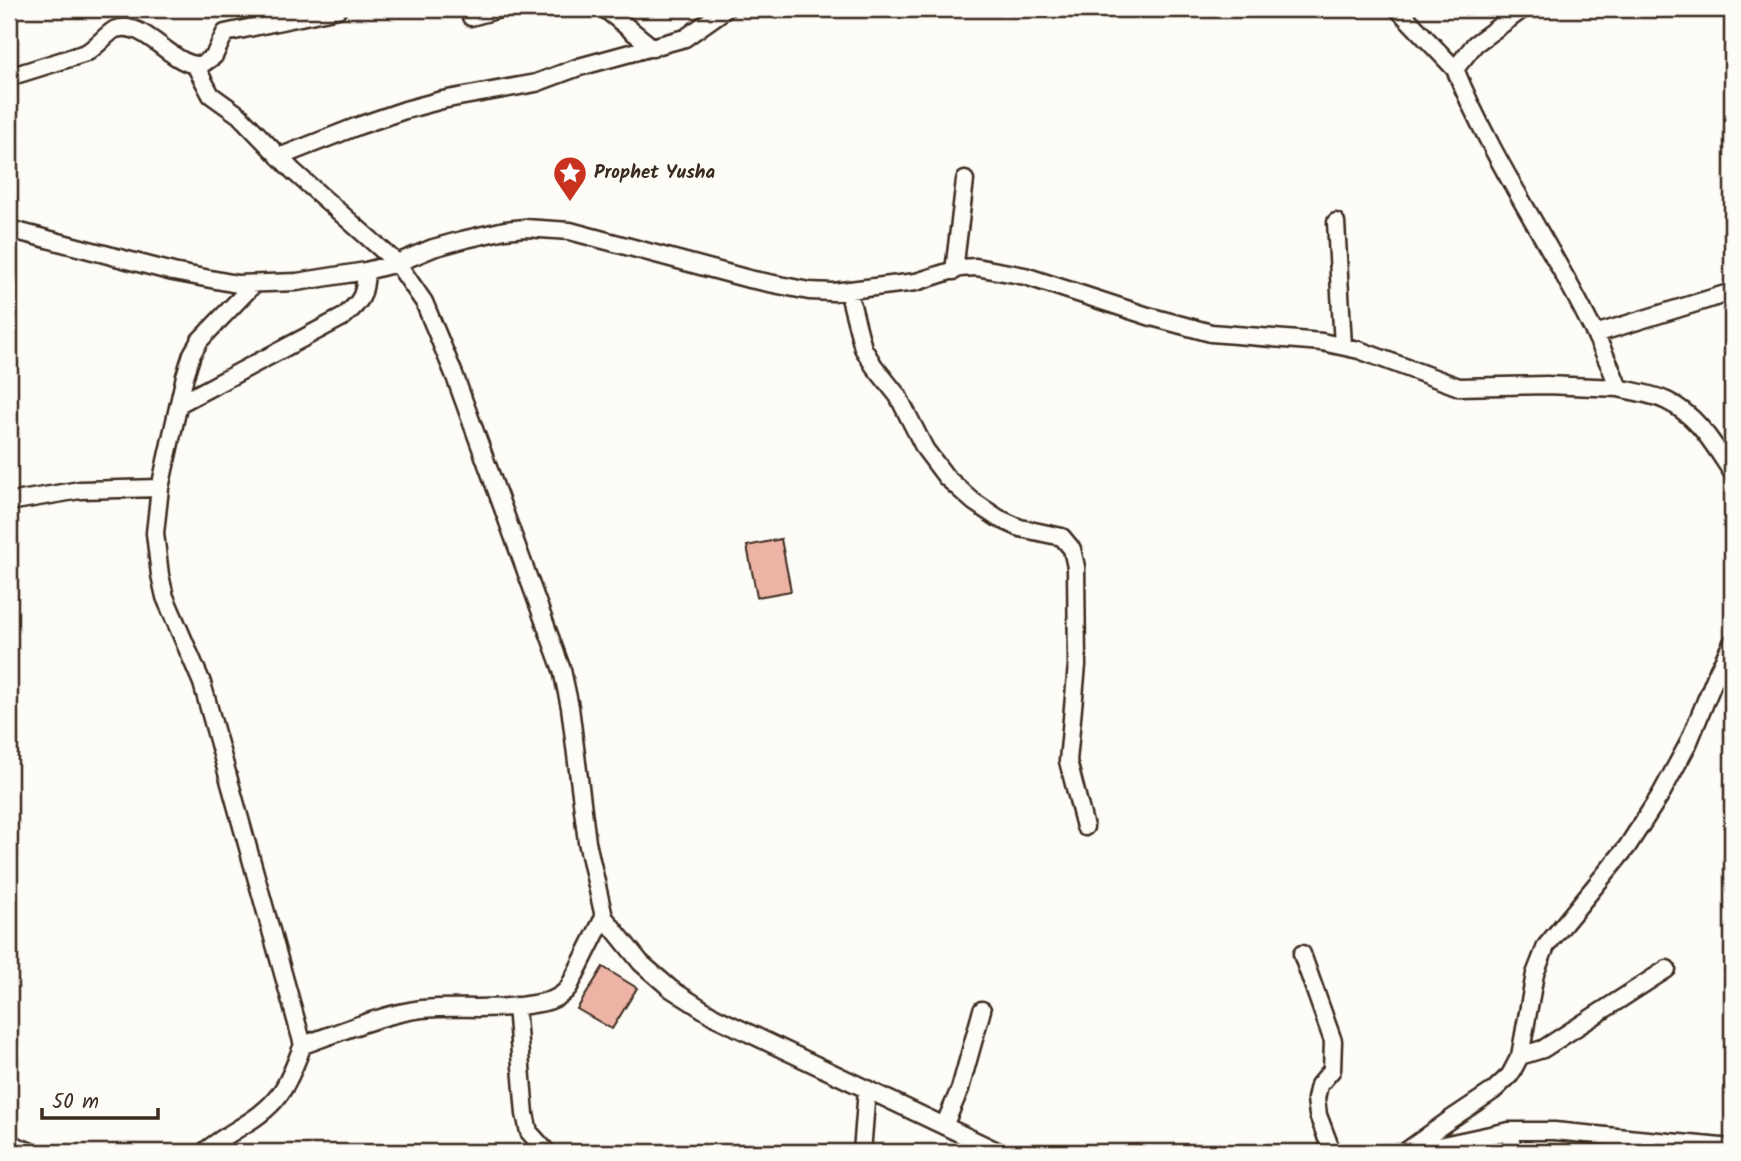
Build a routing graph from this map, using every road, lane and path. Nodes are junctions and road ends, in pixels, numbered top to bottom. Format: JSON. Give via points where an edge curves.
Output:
{"nodes":[{"id":1,"x":338,"y":9,"type":"edge"},
{"id":2,"x":500,"y":9,"type":"edge"},
{"id":3,"x":605,"y":9,"type":"edge"},
{"id":4,"x":726,"y":9,"type":"edge"},
{"id":5,"x":1398,"y":9,"type":"edge"},
{"id":6,"x":1523,"y":9,"type":"edge"},
{"id":7,"x":471,"y":17,"type":"dead end"},
{"id":8,"x":653,"y":48,"type":"junction"},
{"id":9,"x":195,"y":65,"type":"junction"},
{"id":10,"x":1455,"y":69,"type":"junction"},
{"id":11,"x":9,"y":76,"type":"edge"},
{"id":12,"x":279,"y":157,"type":"junction"},
{"id":13,"x":965,"y":180,"type":"dead end"},
{"id":14,"x":1336,"y":222,"type":"dead end"},
{"id":15,"x":9,"y":229,"type":"edge"},
{"id":16,"x":397,"y":263,"type":"junction"},
{"id":17,"x":366,"y":271,"type":"junction"},
{"id":18,"x":954,"y":271,"type":"junction"},
{"id":19,"x":253,"y":285,"type":"junction"},
{"id":20,"x":848,"y":290,"type":"junction"},
{"id":21,"x":1732,"y":292,"type":"edge"},
{"id":22,"x":1595,"y":334,"type":"junction"},
{"id":23,"x":1343,"y":346,"type":"junction"},
{"id":24,"x":1619,"y":388,"type":"junction"},
{"id":25,"x":179,"y":404,"type":"junction"},
{"id":26,"x":1732,"y":472,"type":"edge"},
{"id":27,"x":160,"y":488,"type":"junction"},
{"id":28,"x":9,"y":502,"type":"edge"},
{"id":29,"x":1732,"y":643,"type":"edge"},
{"id":30,"x":1085,"y":827,"type":"dead end"},
{"id":31,"x":604,"y":917,"type":"junction"},
{"id":32,"x":1302,"y":954,"type":"dead end"},
{"id":33,"x":1667,"y":969,"type":"dead end"},
{"id":34,"x":516,"y":1006,"type":"junction"},
{"id":35,"x":982,"y":1010,"type":"dead end"},
{"id":36,"x":303,"y":1045,"type":"junction"},
{"id":37,"x":1520,"y":1056,"type":"junction"},
{"id":38,"x":867,"y":1089,"type":"junction"},
{"id":39,"x":944,"y":1126,"type":"junction"},
{"id":40,"x":1509,"y":1131,"type":"junction"},
{"id":41,"x":9,"y":1143,"type":"edge"},
{"id":42,"x":1732,"y":1148,"type":"edge"},
{"id":43,"x":31,"y":1152,"type":"edge"},
{"id":44,"x":204,"y":1152,"type":"edge"},
{"id":45,"x":547,"y":1152,"type":"edge"},
{"id":46,"x":862,"y":1152,"type":"edge"},
{"id":47,"x":999,"y":1152,"type":"edge"},
{"id":48,"x":1332,"y":1152,"type":"edge"},
{"id":49,"x":1406,"y":1152,"type":"edge"},
{"id":50,"x":1513,"y":1152,"type":"edge"}],
"edges":[{"from":1,"to":9,"type":"street","via":[[225,33],[210,61]]},
{"from":2,"to":7,"type":"street"},
{"from":3,"to":8,"type":"street"},
{"from":4,"to":8,"type":"street","via":[[685,38]]},
{"from":5,"to":10,"type":"street"},
{"from":6,"to":10,"type":"street","via":[[1475,44]]},
{"from":8,"to":12,"type":"street","via":[[536,83],[405,110]]},
{"from":9,"to":11,"type":"street","via":[[145,35],[118,27],[86,53]]},
{"from":9,"to":12,"type":"street","via":[[211,95]]},
{"from":10,"to":22,"type":"street","via":[[1478,122]]},
{"from":12,"to":16,"type":"street"},
{"from":13,"to":18,"type":"street"},
{"from":14,"to":23,"type":"street"},
{"from":15,"to":19,"type":"street","via":[[173,272]]},
{"from":16,"to":17,"type":"street"},
{"from":16,"to":20,"type":"street","via":[[433,248],[505,230],[551,229],[777,285],[809,291]]},
{"from":16,"to":31,"type":"street","via":[[424,302],[454,374],[562,670],[587,842]]},
{"from":17,"to":19,"type":"street"},
{"from":17,"to":25,"type":"street","via":[[365,292],[343,317]]},
{"from":18,"to":20,"type":"street","via":[[916,282]]},
{"from":18,"to":23,"type":"street","via":[[976,267],[1025,276],[1211,333]]},
{"from":19,"to":25,"type":"street","via":[[200,340]]},
{"from":20,"to":30,"type":"street","via":[[863,348],[946,477],[998,518],[1062,537],[1072,549],[1077,665],[1068,761]]},
{"from":21,"to":22,"type":"street"},
{"from":22,"to":24,"type":"street"},
{"from":23,"to":24,"type":"street","via":[[1460,387]]},
{"from":24,"to":26,"type":"street","via":[[1665,399],[1688,413]]},
{"from":25,"to":27,"type":"street"},
{"from":27,"to":28,"type":"street","via":[[80,491]]},
{"from":27,"to":36,"type":"street","via":[[155,533],[159,575],[202,683]]},
{"from":29,"to":37,"type":"street","via":[[1661,794],[1627,847],[1546,946],[1535,974]]},
{"from":31,"to":34,"type":"street","via":[[563,995]]},
{"from":31,"to":38,"type":"street","via":[[641,962],[671,989],[727,1024]]},
{"from":32,"to":48,"type":"street","via":[[1333,1041],[1332,1070],[1316,1099]]},
{"from":33,"to":37,"type":"street","via":[[1544,1049]]},
{"from":34,"to":36,"type":"street","via":[[420,1010]]},
{"from":34,"to":45,"type":"street","via":[[524,1114],[529,1132]]},
{"from":35,"to":39,"type":"street","via":[[960,1089]]},
{"from":36,"to":44,"type":"street","via":[[278,1098]]},
{"from":37,"to":49,"type":"street","via":[[1510,1075],[1493,1091]]},
{"from":38,"to":39,"type":"street"},
{"from":38,"to":46,"type":"street"},
{"from":39,"to":47,"type":"street"},
{"from":40,"to":42,"type":"street"},
{"from":40,"to":49,"type":"street"},
{"from":40,"to":50,"type":"street"},
{"from":41,"to":43,"type":"street"}]}
